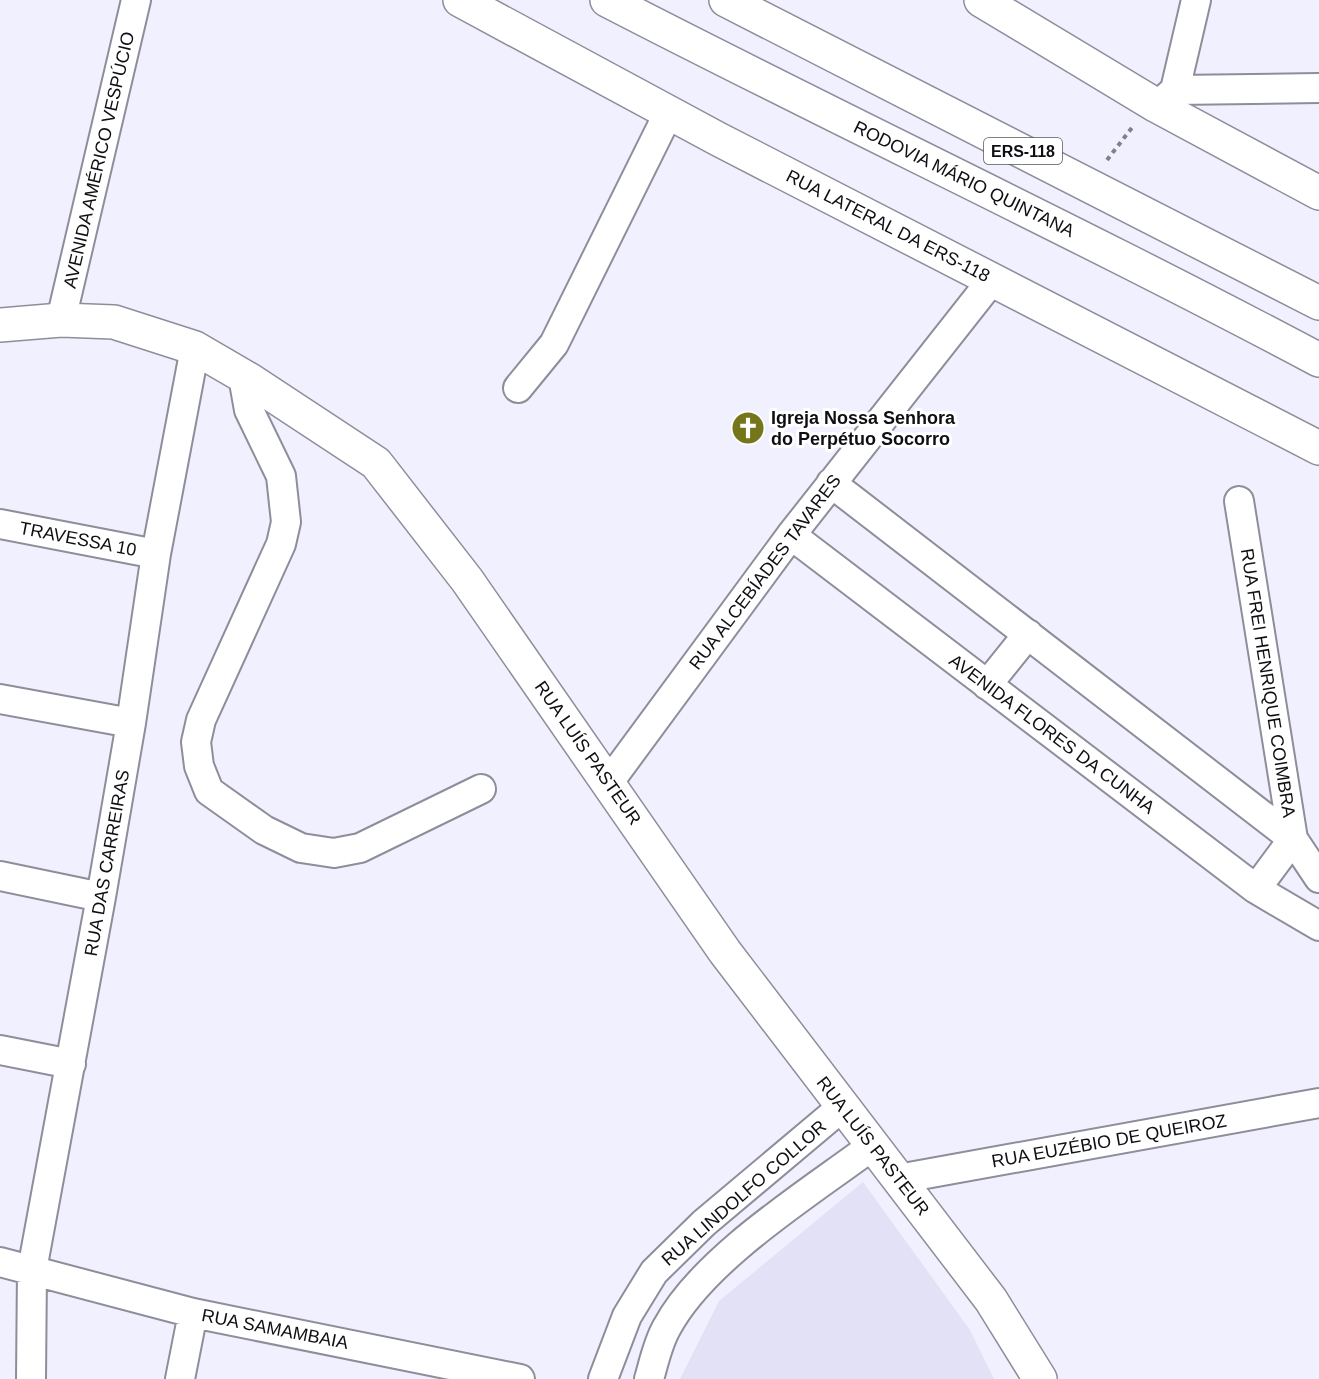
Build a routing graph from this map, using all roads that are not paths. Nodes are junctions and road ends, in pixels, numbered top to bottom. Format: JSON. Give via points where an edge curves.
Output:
{"nodes":[{"id":1,"x":136,"y":0,"type":"edge"},
{"id":2,"x":460,"y":0,"type":"edge"},
{"id":3,"x":607,"y":0,"type":"edge"},
{"id":4,"x":726,"y":0,"type":"edge"},
{"id":5,"x":981,"y":0,"type":"edge"},
{"id":6,"x":1196,"y":0,"type":"edge"},
{"id":7,"x":1319,"y":88,"type":"edge"},
{"id":8,"x":1166,"y":98,"type":"junction"},
{"id":9,"x":669,"y":112,"type":"junction"},
{"id":10,"x":1319,"y":193,"type":"edge"},
{"id":11,"x":992,"y":280,"type":"junction"},
{"id":12,"x":1172,"y":282,"type":"junction"},
{"id":13,"x":1319,"y":303,"type":"edge"},
{"id":14,"x":61,"y":320,"type":"junction"},
{"id":15,"x":0,"y":325,"type":"edge"},
{"id":16,"x":195,"y":348,"type":"junction"},
{"id":17,"x":1319,"y":360,"type":"edge"},
{"id":18,"x":250,"y":380,"type":"junction"},
{"id":19,"x":1319,"y":384,"type":"edge"},
{"id":20,"x":518,"y":388,"type":"dead end"},
{"id":21,"x":1319,"y":448,"type":"edge"},
{"id":22,"x":831,"y":483,"type":"junction"},
{"id":23,"x":1239,"y":501,"type":"dead end"},
{"id":24,"x":0,"y":524,"type":"edge"},
{"id":25,"x":791,"y":535,"type":"junction"},
{"id":26,"x":156,"y":554,"type":"junction"},
{"id":27,"x":1028,"y":634,"type":"junction"},
{"id":28,"x":987,"y":685,"type":"junction"},
{"id":29,"x":0,"y":699,"type":"edge"},
{"id":30,"x":131,"y":723,"type":"junction"},
{"id":31,"x":609,"y":782,"type":"junction"},
{"id":32,"x":481,"y":789,"type":"dead end"},
{"id":33,"x":1293,"y":839,"type":"junction"},
{"id":34,"x":0,"y":876,"type":"edge"},
{"id":35,"x":1319,"y":878,"type":"edge"},
{"id":36,"x":1256,"y":889,"type":"junction"},
{"id":37,"x":101,"y":897,"type":"junction"},
{"id":38,"x":1319,"y":926,"type":"edge"},
{"id":39,"x":0,"y":1050,"type":"edge"},
{"id":40,"x":71,"y":1064,"type":"junction"},
{"id":41,"x":1319,"y":1103,"type":"edge"},
{"id":42,"x":842,"y":1107,"type":"junction"},
{"id":43,"x":872,"y":1146,"type":"junction"},
{"id":44,"x":898,"y":1179,"type":"junction"},
{"id":45,"x":0,"y":1262,"type":"edge"},
{"id":46,"x":32,"y":1270,"type":"junction"},
{"id":47,"x":193,"y":1313,"type":"junction"},
{"id":48,"x":31,"y":1379,"type":"edge"},
{"id":49,"x":180,"y":1379,"type":"edge"},
{"id":50,"x":520,"y":1379,"type":"edge"},
{"id":51,"x":603,"y":1379,"type":"edge"},
{"id":52,"x":649,"y":1379,"type":"edge"},
{"id":53,"x":1040,"y":1379,"type":"edge"}],
"edges":[{"from":1,"to":14,"type":"street","name":"AVENIDA AMÉRICO VESPÚCIO"},
{"from":2,"to":9,"type":"main road","name":"RUA LATERAL DA ERS-118"},
{"from":3,"to":12,"type":"main road","name":"RODOVIA MÁRIO QUINTANA","number":"ERS-118"},
{"from":4,"to":13,"type":"main road","number":"ERS-118"},
{"from":5,"to":8,"type":"main road"},
{"from":6,"to":8,"type":"street"},
{"from":7,"to":8,"type":"street"},
{"from":8,"to":10,"type":"main road"},
{"from":9,"to":11,"type":"main road","name":"RUA LATERAL DA ERS-118"},
{"from":9,"to":20,"type":"street","via":[[554,344]]},
{"from":11,"to":21,"type":"main road","name":"RUA LATERAL DA ERS-118"},
{"from":11,"to":22,"type":"street","name":"RUA ALCEBÍADES TAVARES"},
{"from":12,"to":17,"type":"main road","name":"RODOVIA MÁRIO QUINTANA","number":"ERS-118"},
{"from":12,"to":19,"type":"main road"},
{"from":14,"to":15,"type":"main road","name":"RUA LUÍS PASTEUR"},
{"from":14,"to":16,"type":"main road","name":"RUA LUÍS PASTEUR","via":[[114,322]]},
{"from":16,"to":18,"type":"main road","name":"RUA LUÍS PASTEUR"},
{"from":16,"to":26,"type":"street","name":"RUA DAS CARREIRAS"},
{"from":18,"to":31,"type":"main road","name":"RUA LUÍS PASTEUR","via":[[376,463],[467,580]]},
{"from":18,"to":32,"type":"street","via":[[244,382],[249,410],[281,476],[286,522],[281,544],[201,720],[196,742],[208,791],[264,830],[301,848],[334,853],[360,848]]},
{"from":22,"to":25,"type":"street","name":"RUA ALCEBÍADES TAVARES"},
{"from":22,"to":27,"type":"street"},
{"from":23,"to":33,"type":"street","name":"RUA FREI HENRIQUE COIMBRA"},
{"from":24,"to":26,"type":"street","name":"TRAVESSA 10"},
{"from":25,"to":28,"type":"street","name":"AVENIDA FLORES DA CUNHA"},
{"from":25,"to":31,"type":"street","name":"RUA ALCEBÍADES TAVARES"},
{"from":26,"to":30,"type":"street","name":"RUA DAS CARREIRAS"},
{"from":27,"to":28,"type":"street"},
{"from":27,"to":33,"type":"street"},
{"from":28,"to":36,"type":"street","name":"AVENIDA FLORES DA CUNHA"},
{"from":29,"to":30,"type":"street"},
{"from":30,"to":37,"type":"street","name":"RUA DAS CARREIRAS"},
{"from":31,"to":42,"type":"main road","name":"RUA LUÍS PASTEUR","via":[[725,952]]},
{"from":33,"to":35,"type":"street"},
{"from":33,"to":36,"type":"street","name":"RUA FREI HENRIQUE COIMBRA"},
{"from":34,"to":37,"type":"street"},
{"from":36,"to":38,"type":"street","name":"AVENIDA FLORES DA CUNHA"},
{"from":37,"to":40,"type":"street","name":"RUA DAS CARREIRAS"},
{"from":39,"to":40,"type":"street"},
{"from":40,"to":46,"type":"street","name":"RUA DAS CARREIRAS"},
{"from":41,"to":44,"type":"street","name":"RUA EUZÉBIO DE QUEIROZ"},
{"from":42,"to":43,"type":"main road","name":"RUA LUÍS PASTEUR"},
{"from":42,"to":51,"type":"street","name":"RUA LINDOLFO COLLOR","via":[[704,1223],[654,1272],[627,1316]]},
{"from":43,"to":44,"type":"main road","name":"RUA LUÍS PASTEUR"},
{"from":43,"to":52,"type":"street","name":"RUA LINDOLFO COLLOR","via":[[734,1249],[687,1296],[666,1328]]},
{"from":44,"to":53,"type":"main road","name":"RUA LUÍS PASTEUR","via":[[991,1300]]},
{"from":45,"to":46,"type":"street","name":"RUA SAMAMBAIA"},
{"from":46,"to":47,"type":"street","name":"RUA SAMAMBAIA"},
{"from":46,"to":48,"type":"street","name":"RUA DAS CARREIRAS"},
{"from":47,"to":49,"type":"street"},
{"from":47,"to":50,"type":"street","name":"RUA SAMAMBAIA"}]}
